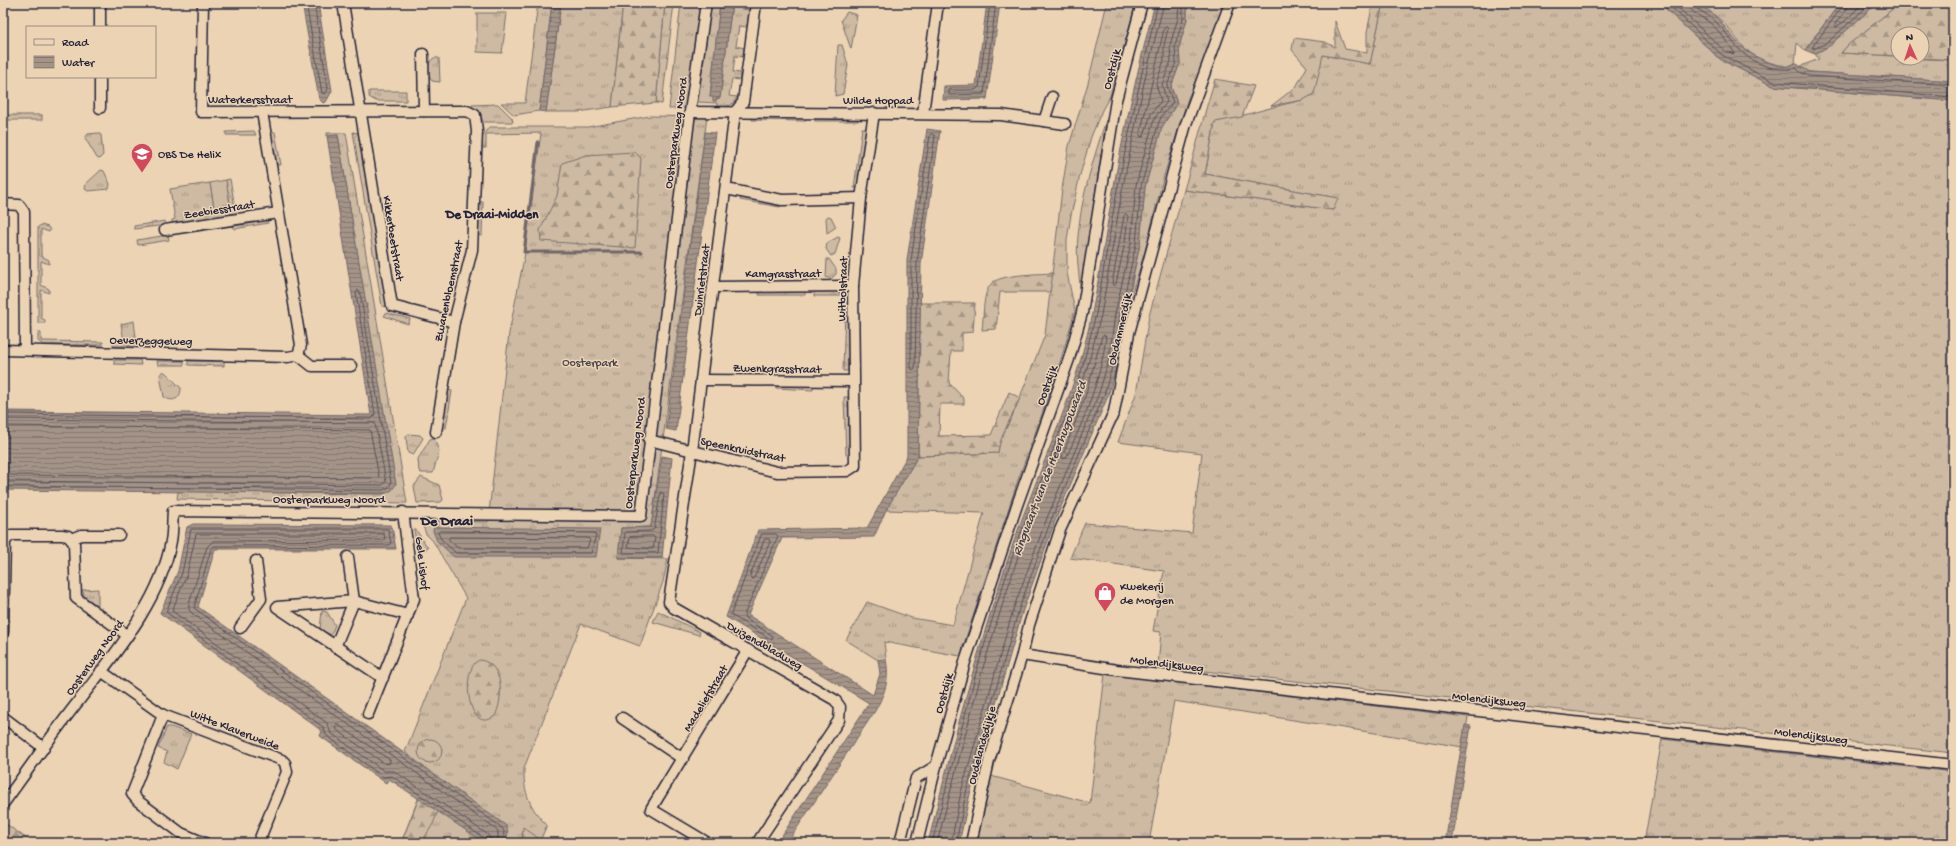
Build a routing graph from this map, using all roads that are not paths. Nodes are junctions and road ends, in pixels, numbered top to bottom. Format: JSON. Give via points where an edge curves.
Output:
{"nodes":[{"id":1,"x":100,"y":3,"type":"edge"},
{"id":2,"x":203,"y":3,"type":"edge"},
{"id":3,"x":343,"y":3,"type":"edge"},
{"id":4,"x":706,"y":3,"type":"edge"},
{"id":5,"x":756,"y":3,"type":"edge"},
{"id":6,"x":938,"y":3,"type":"edge"},
{"id":7,"x":1142,"y":3,"type":"edge"},
{"id":8,"x":1230,"y":3,"type":"edge"},
{"id":9,"x":100,"y":26,"type":"edge"},
{"id":10,"x":423,"y":54,"type":"dead end"},
{"id":11,"x":100,"y":78,"type":"edge"},
{"id":12,"x":1052,"y":98,"type":"dead end"},
{"id":13,"x":100,"y":108,"type":"dead end"},
{"id":14,"x":360,"y":111,"type":"junction"},
{"id":15,"x":424,"y":111,"type":"junction"},
{"id":16,"x":262,"y":112,"type":"junction"},
{"id":17,"x":690,"y":112,"type":"junction"},
{"id":18,"x":735,"y":112,"type":"junction"},
{"id":19,"x":874,"y":113,"type":"junction"},
{"id":20,"x":923,"y":113,"type":"junction"},
{"id":21,"x":1044,"y":121,"type":"junction"},
{"id":22,"x":1065,"y":124,"type":"dead end"},
{"id":23,"x":726,"y":189,"type":"junction"},
{"id":24,"x":861,"y":198,"type":"junction"},
{"id":25,"x":8,"y":204,"type":"edge"},
{"id":26,"x":278,"y":213,"type":"junction"},
{"id":27,"x":165,"y":230,"type":"dead end"},
{"id":28,"x":853,"y":286,"type":"junction"},
{"id":29,"x":713,"y":287,"type":"junction"},
{"id":30,"x":454,"y":322,"type":"junction"},
{"id":31,"x":3,"y":350,"type":"edge"},
{"id":32,"x":25,"y":350,"type":"junction"},
{"id":33,"x":298,"y":355,"type":"junction"},
{"id":34,"x":351,"y":366,"type":"dead end"},
{"id":35,"x":701,"y":380,"type":"junction"},
{"id":36,"x":853,"y":381,"type":"junction"},
{"id":37,"x":436,"y":432,"type":"dead end"},
{"id":38,"x":650,"y":440,"type":"junction"},
{"id":39,"x":692,"y":451,"type":"junction"},
{"id":40,"x":854,"y":466,"type":"joint"},
{"id":41,"x":173,"y":510,"type":"joint"},
{"id":42,"x":403,"y":512,"type":"junction"},
{"id":43,"x":119,"y":535,"type":"dead end"},
{"id":44,"x":5,"y":537,"type":"edge"},
{"id":45,"x":71,"y":539,"type":"junction"},
{"id":46,"x":348,"y":557,"type":"dead end"},
{"id":47,"x":256,"y":561,"type":"dead end"},
{"id":48,"x":261,"y":599,"type":"junction"},
{"id":49,"x":354,"y":601,"type":"junction"},
{"id":50,"x":277,"y":608,"type":"junction"},
{"id":51,"x":408,"y":615,"type":"junction"},
{"id":52,"x":240,"y":628,"type":"dead end"},
{"id":53,"x":3,"y":632,"type":"edge"},
{"id":54,"x":127,"y":636,"type":"junction"},
{"id":55,"x":335,"y":647,"type":"junction"},
{"id":56,"x":748,"y":650,"type":"junction"},
{"id":57,"x":1022,"y":656,"type":"junction"},
{"id":58,"x":101,"y":671,"type":"junction"},
{"id":59,"x":383,"y":678,"type":"junction"},
{"id":60,"x":368,"y":714,"type":"dead end"},
{"id":61,"x":163,"y":715,"type":"junction"},
{"id":62,"x":3,"y":718,"type":"edge"},
{"id":63,"x":622,"y":718,"type":"dead end"},
{"id":64,"x":44,"y":748,"type":"junction"},
{"id":65,"x":683,"y":758,"type":"junction"},
{"id":66,"x":1953,"y":765,"type":"edge"},
{"id":67,"x":936,"y":766,"type":"junction"},
{"id":68,"x":3,"y":804,"type":"edge"},
{"id":69,"x":205,"y":843,"type":"edge"},
{"id":70,"x":258,"y":843,"type":"edge"},
{"id":71,"x":708,"y":843,"type":"edge"},
{"id":72,"x":757,"y":843,"type":"edge"},
{"id":73,"x":900,"y":843,"type":"edge"},
{"id":74,"x":917,"y":843,"type":"edge"},
{"id":75,"x":971,"y":843,"type":"edge"}],
"edges":[{"from":1,"to":9,"type":"street"},
{"from":2,"to":16,"type":"street","name":"Waterkersstraat","via":[[201,112]]},
{"from":3,"to":14,"type":"street"},
{"from":4,"to":17,"type":"street","name":"Oosterparkweg Noord"},
{"from":5,"to":18,"type":"street","via":[[743,102]]},
{"from":6,"to":20,"type":"street"},
{"from":7,"to":67,"type":"street","name":"Oostdijk","via":[[1116,100],[1082,313],[1073,346],[985,599]]},
{"from":8,"to":57,"type":"street","name":"Obdammerdijk","via":[[1186,124],[1130,333],[1114,412],[1060,530],[1029,625]]},
{"from":10,"to":15,"type":"street"},
{"from":11,"to":13,"type":"street"},
{"from":12,"to":21,"type":"street"},
{"from":14,"to":15,"type":"street","name":"Waterkersstraat"},
{"from":14,"to":16,"type":"street","name":"Waterkersstraat"},
{"from":14,"to":30,"type":"street","name":"Kikkerbeetstraat","via":[[392,306]]},
{"from":15,"to":30,"type":"street","name":"Zwanenbloemstraat","via":[[470,112],[477,118],[472,250]]},
{"from":16,"to":26,"type":"street"},
{"from":17,"to":18,"type":"street","name":"Wilde Hoppad"},
{"from":17,"to":38,"type":"street","name":"Oosterparkweg Noord"},
{"from":18,"to":19,"type":"street","name":"Wilde Hoppad"},
{"from":18,"to":23,"type":"street","name":"Duinrietstraat"},
{"from":19,"to":20,"type":"street","name":"Wilde Hoppad"},
{"from":19,"to":24,"type":"street","name":"Witbolstraat"},
{"from":20,"to":21,"type":"street","name":"Wilde Hoppad","via":[[1001,116]]},
{"from":21,"to":22,"type":"street","name":"Wilde Hoppad"},
{"from":23,"to":24,"type":"street","via":[[782,200]]},
{"from":23,"to":29,"type":"street","name":"Duinrietstraat"},
{"from":24,"to":28,"type":"street","name":"Witbolstraat"},
{"from":25,"to":32,"type":"street","via":[[20,206],[24,212]]},
{"from":26,"to":27,"type":"street","name":"Zeebiesstraat"},
{"from":26,"to":33,"type":"street","via":[[301,345]]},
{"from":28,"to":29,"type":"street","name":"Kamgrasstraat"},
{"from":28,"to":36,"type":"street","name":"Witbolstraat"},
{"from":29,"to":35,"type":"street","name":"Duinrietstraat"},
{"from":30,"to":37,"type":"street","name":"Zwanenbloemstraat"},
{"from":31,"to":32,"type":"street","name":"Oeverzeggeweg"},
{"from":32,"to":33,"type":"street","name":"Oeverzeggeweg","via":[[288,357]]},
{"from":33,"to":34,"type":"street","via":[[312,366]]},
{"from":35,"to":36,"type":"street","name":"Zwenkgrasstraat"},
{"from":35,"to":39,"type":"street","name":"Duinrietstraat"},
{"from":36,"to":40,"type":"street","name":"Witbolstraat"},
{"from":38,"to":39,"type":"street","name":"Speenkruidstraat"},
{"from":38,"to":42,"type":"street","name":"Oosterparkweg Noord","via":[[641,516]]},
{"from":39,"to":40,"type":"street","name":"Speenkruidstraat","via":[[777,472],[847,471]]},
{"from":39,"to":56,"type":"street","name":"Duizendbladweg","via":[[669,603]]},
{"from":41,"to":42,"type":"street","name":"Oosterparkweg Noord"},
{"from":41,"to":54,"type":"street","name":"Oosterweg Noord","via":[[171,540],[165,564],[157,584]]},
{"from":42,"to":51,"type":"street","name":"Gele Lishof","via":[[414,599]]},
{"from":43,"to":45,"type":"street","via":[[81,535]]},
{"from":44,"to":45,"type":"street","via":[[62,535]]},
{"from":44,"to":53,"type":"street"},
{"from":45,"to":54,"type":"street","via":[[75,547],[76,598]]},
{"from":46,"to":49,"type":"street"},
{"from":47,"to":48,"type":"street"},
{"from":48,"to":50,"type":"street"},
{"from":48,"to":52,"type":"street"},
{"from":49,"to":50,"type":"street"},
{"from":49,"to":51,"type":"street"},
{"from":49,"to":55,"type":"street"},
{"from":50,"to":55,"type":"street"},
{"from":51,"to":59,"type":"street","name":"Gele Lishof"},
{"from":54,"to":58,"type":"street","name":"Oosterweg Noord"},
{"from":55,"to":59,"type":"street"},
{"from":56,"to":65,"type":"street","name":"Madeliefstraat"},
{"from":56,"to":72,"type":"street","name":"Duizendbladweg","via":[[835,700],[841,711],[839,720]]},
{"from":57,"to":66,"type":"street","name":"Molendijksweg","via":[[1132,672]]},
{"from":57,"to":75,"type":"street","name":"Oudelandsdijkje","via":[[989,761]]},
{"from":58,"to":61,"type":"street","name":"Witte Klaverweide"},
{"from":58,"to":64,"type":"street","name":"Oosterweg Noord"},
{"from":59,"to":60,"type":"street","name":"Gele Lishof"},
{"from":61,"to":69,"type":"street","via":[[132,794],[181,833]]},
{"from":61,"to":70,"type":"street","name":"Witte Klaverweide","via":[[285,763],[286,772]]},
{"from":62,"to":64,"type":"street"},
{"from":63,"to":65,"type":"street"},
{"from":64,"to":68,"type":"street","name":"Oosterweg Noord"},
{"from":65,"to":71,"type":"street","name":"Madeliefstraat","via":[[651,809]]},
{"from":67,"to":73,"type":"street","via":[[916,778]]},
{"from":67,"to":74,"type":"street","name":"Oostdijk"}]}
